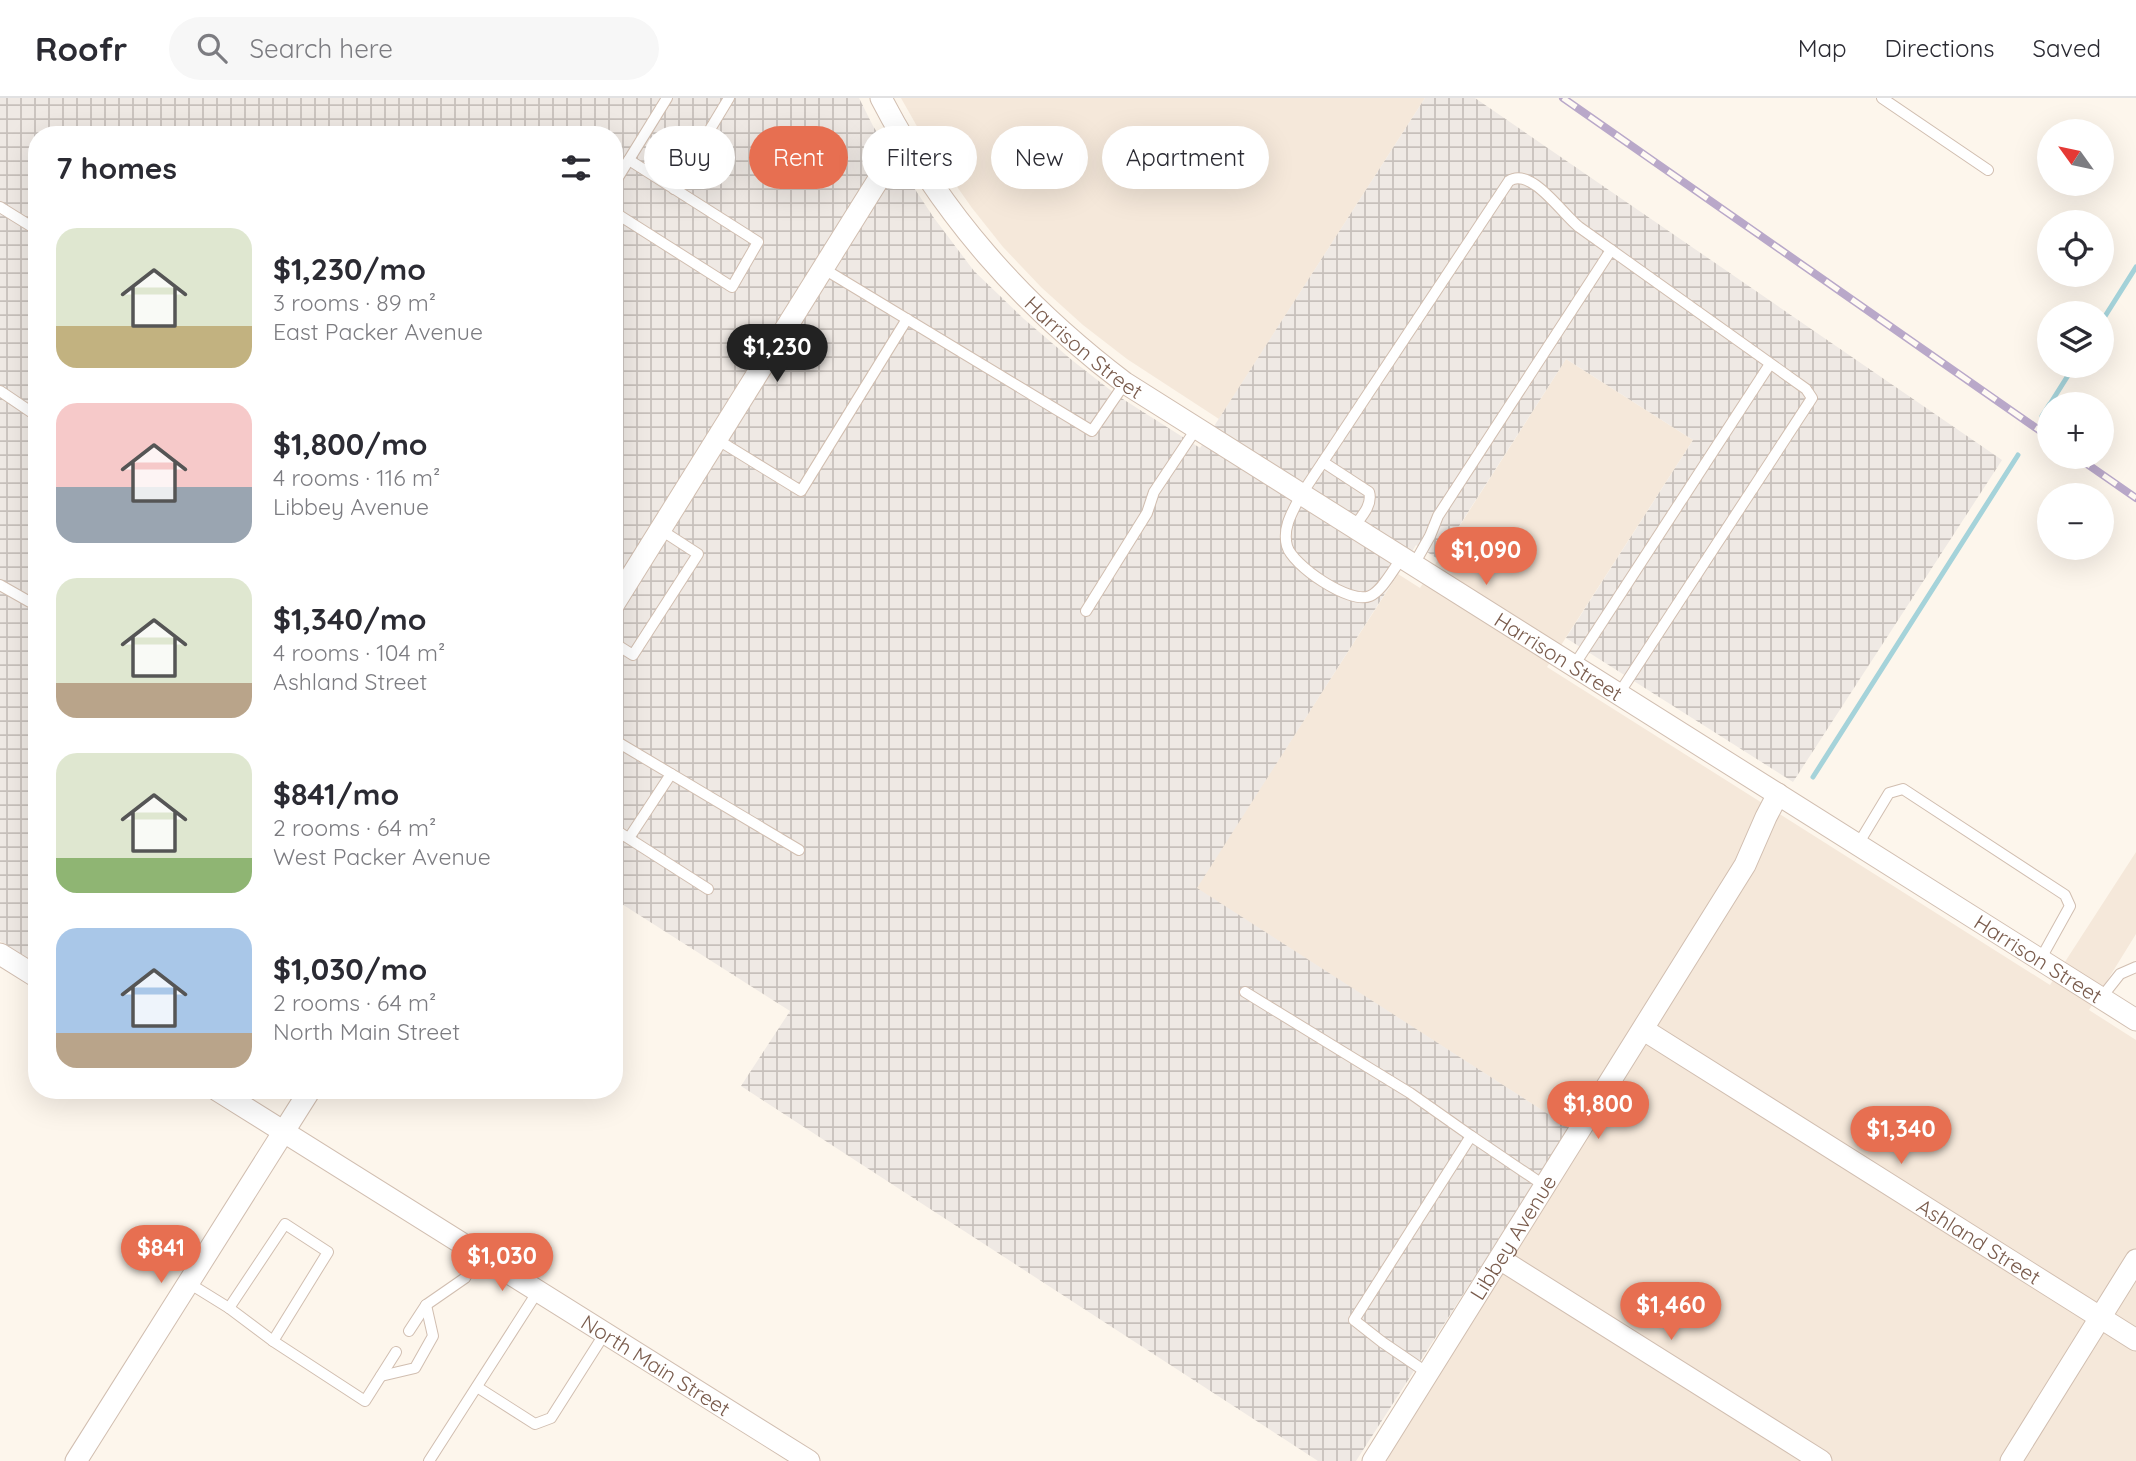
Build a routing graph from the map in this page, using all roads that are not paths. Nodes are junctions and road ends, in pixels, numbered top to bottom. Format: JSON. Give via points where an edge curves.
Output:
{"nodes":[{"id":1,"x":667,"y":98,"type":"edge"},
{"id":2,"x":729,"y":98,"type":"edge"},
{"id":3,"x":881,"y":98,"type":"edge"},
{"id":4,"x":1882,"y":98,"type":"edge"},
{"id":5,"x":712,"y":126,"type":"edge"},
{"id":6,"x":896,"y":126,"type":"edge"},
{"id":7,"x":629,"y":160,"type":"junction"},
{"id":8,"x":623,"y":170,"type":"edge"},
{"id":9,"x":644,"y":170,"type":"edge"},
{"id":10,"x":1987,"y":170,"type":"dead end"},
{"id":11,"x":674,"y":189,"type":"edge"},
{"id":12,"x":873,"y":189,"type":"edge"},
{"id":13,"x":936,"y":189,"type":"edge"},
{"id":14,"x":0,"y":207,"type":"edge"},
{"id":15,"x":623,"y":218,"type":"edge"},
{"id":16,"x":28,"y":224,"type":"edge"},
{"id":17,"x":1611,"y":250,"type":"junction"},
{"id":18,"x":824,"y":269,"type":"junction"},
{"id":19,"x":907,"y":319,"type":"junction"},
{"id":20,"x":1770,"y":364,"type":"junction"},
{"id":21,"x":1125,"y":383,"type":"junction"},
{"id":22,"x":0,"y":391,"type":"edge"},
{"id":23,"x":28,"y":410,"type":"edge"},
{"id":24,"x":1196,"y":429,"type":"junction"},
{"id":25,"x":718,"y":440,"type":"junction"},
{"id":26,"x":1323,"y":462,"type":"junction"},
{"id":27,"x":1301,"y":495,"type":"junction"},
{"id":28,"x":1353,"y":528,"type":"junction"},
{"id":29,"x":661,"y":530,"type":"junction"},
{"id":30,"x":1407,"y":562,"type":"junction"},
{"id":31,"x":0,"y":585,"type":"edge"},
{"id":32,"x":623,"y":590,"type":"edge"},
{"id":33,"x":28,"y":601,"type":"edge"},
{"id":34,"x":1086,"y":611,"type":"dead end"},
{"id":35,"x":623,"y":649,"type":"edge"},
{"id":36,"x":1573,"y":667,"type":"junction"},
{"id":37,"x":1618,"y":695,"type":"junction"},
{"id":38,"x":623,"y":745,"type":"edge"},
{"id":39,"x":671,"y":774,"type":"junction"},
{"id":40,"x":1779,"y":794,"type":"junction"},
{"id":41,"x":623,"y":834,"type":"edge"},
{"id":42,"x":629,"y":838,"type":"junction"},
{"id":43,"x":1857,"y":846,"type":"junction"},
{"id":44,"x":799,"y":850,"type":"dead end"},
{"id":45,"x":708,"y":890,"type":"dead end"},
{"id":46,"x":0,"y":954,"type":"edge"},
{"id":47,"x":2040,"y":960,"type":"junction"},
{"id":48,"x":2136,"y":967,"type":"edge"},
{"id":49,"x":28,"y":971,"type":"edge"},
{"id":50,"x":1245,"y":992,"type":"dead end"},
{"id":51,"x":2101,"y":998,"type":"junction"},
{"id":52,"x":2136,"y":1020,"type":"edge"},
{"id":53,"x":1644,"y":1030,"type":"junction"},
{"id":54,"x":231,"y":1099,"type":"edge"},
{"id":55,"x":304,"y":1099,"type":"edge"},
{"id":56,"x":284,"y":1132,"type":"junction"},
{"id":57,"x":1471,"y":1136,"type":"junction"},
{"id":58,"x":1545,"y":1186,"type":"junction"},
{"id":59,"x":478,"y":1254,"type":"junction"},
{"id":60,"x":1500,"y":1259,"type":"junction"},
{"id":61,"x":2136,"y":1260,"type":"edge"},
{"id":62,"x":187,"y":1282,"type":"junction"},
{"id":63,"x":538,"y":1291,"type":"junction"},
{"id":64,"x":426,"y":1305,"type":"junction"},
{"id":65,"x":229,"y":1308,"type":"junction"},
{"id":66,"x":2100,"y":1317,"type":"junction"},
{"id":67,"x":409,"y":1331,"type":"dead end"},
{"id":68,"x":605,"y":1333,"type":"junction"},
{"id":69,"x":2136,"y":1340,"type":"edge"},
{"id":70,"x":273,"y":1341,"type":"junction"},
{"id":71,"x":396,"y":1352,"type":"dead end"},
{"id":72,"x":1429,"y":1374,"type":"junction"},
{"id":73,"x":381,"y":1376,"type":"junction"},
{"id":74,"x":477,"y":1387,"type":"junction"},
{"id":75,"x":76,"y":1461,"type":"edge"},
{"id":76,"x":429,"y":1461,"type":"edge"},
{"id":77,"x":809,"y":1461,"type":"edge"},
{"id":78,"x":1373,"y":1461,"type":"edge"},
{"id":79,"x":1821,"y":1461,"type":"edge"},
{"id":80,"x":2011,"y":1461,"type":"edge"}],
"edges":[{"from":1,"to":7,"type":"lane"},
{"from":2,"to":5,"type":"lane"},
{"from":3,"to":6,"type":"street","name":"Harrison Street"},
{"from":4,"to":10,"type":"lane"},
{"from":7,"to":8,"type":"lane"},
{"from":7,"to":9,"type":"lane"},
{"from":11,"to":15,"type":"lane","via":[[758,242],[732,286]]},
{"from":12,"to":18,"type":"street"},
{"from":13,"to":21,"type":"street","name":"Harrison Street","via":[[960,224],[1042,315]]},
{"from":14,"to":16,"type":"lane"},
{"from":17,"to":20,"type":"lane"},
{"from":17,"to":26,"type":"lane","via":[[1568,219],[1550,195],[1514,177]]},
{"from":17,"to":30,"type":"lane","via":[[1438,516],[1430,536]]},
{"from":18,"to":19,"type":"lane"},
{"from":18,"to":25,"type":"street"},
{"from":19,"to":21,"type":"lane","via":[[1092,431]]},
{"from":19,"to":25,"type":"lane","via":[[801,491]]},
{"from":20,"to":36,"type":"lane"},
{"from":20,"to":37,"type":"lane","via":[[1806,388],[1812,398]]},
{"from":21,"to":24,"type":"street","name":"Harrison Street"},
{"from":22,"to":23,"type":"lane"},
{"from":24,"to":27,"type":"street","name":"Harrison Street"},
{"from":24,"to":34,"type":"lane","via":[[1153,492],[1147,513]]},
{"from":25,"to":29,"type":"street"},
{"from":26,"to":27,"type":"lane"},
{"from":26,"to":28,"type":"lane","via":[[1369,492],[1368,506]]},
{"from":27,"to":28,"type":"street","name":"Harrison Street"},
{"from":27,"to":30,"type":"lane","via":[[1287,525],[1287,549],[1294,560],[1337,590],[1352,597],[1370,596]]},
{"from":28,"to":30,"type":"street","name":"Harrison Street"},
{"from":29,"to":32,"type":"street"},
{"from":29,"to":35,"type":"lane","via":[[698,554],[633,655]]},
{"from":30,"to":36,"type":"street","name":"Harrison Street"},
{"from":31,"to":33,"type":"lane"},
{"from":36,"to":37,"type":"street","name":"Harrison Street"},
{"from":37,"to":40,"type":"street","name":"Harrison Street"},
{"from":38,"to":39,"type":"lane"},
{"from":39,"to":42,"type":"lane"},
{"from":39,"to":44,"type":"lane"},
{"from":40,"to":43,"type":"street","name":"Harrison Street"},
{"from":40,"to":53,"type":"street","name":"Libbey Avenue","via":[[1745,865]]},
{"from":41,"to":42,"type":"lane"},
{"from":42,"to":45,"type":"lane"},
{"from":43,"to":47,"type":"street","name":"Harrison Street"},
{"from":43,"to":47,"type":"lane","via":[[1889,793],[1903,789],[2065,895],[2070,906]]},
{"from":46,"to":49,"type":"street"},
{"from":47,"to":51,"type":"street","name":"Harrison Street"},
{"from":48,"to":51,"type":"lane","via":[[2120,974]]},
{"from":50,"to":57,"type":"lane"},
{"from":51,"to":52,"type":"street","name":"Harrison Street"},
{"from":53,"to":58,"type":"street","name":"Libbey Avenue"},
{"from":53,"to":66,"type":"street","name":"Ashland Street"},
{"from":54,"to":56,"type":"street","name":"North Main Street"},
{"from":55,"to":56,"type":"street"},
{"from":56,"to":59,"type":"street","name":"North Main Street"},
{"from":56,"to":62,"type":"street"},
{"from":57,"to":58,"type":"lane"},
{"from":57,"to":72,"type":"lane","via":[[1354,1320]]},
{"from":58,"to":60,"type":"street","name":"Libbey Avenue"},
{"from":59,"to":63,"type":"street","name":"North Main Street"},
{"from":59,"to":64,"type":"lane","via":[[465,1278]]},
{"from":60,"to":72,"type":"street","name":"Libbey Avenue"},
{"from":60,"to":79,"type":"street"},
{"from":61,"to":66,"type":"street"},
{"from":62,"to":65,"type":"lane"},
{"from":62,"to":75,"type":"street"},
{"from":63,"to":68,"type":"street","name":"North Main Street"},
{"from":63,"to":74,"type":"lane"},
{"from":64,"to":67,"type":"lane"},
{"from":64,"to":73,"type":"lane","via":[[433,1336],[415,1368]]},
{"from":65,"to":70,"type":"lane"},
{"from":65,"to":70,"type":"lane","via":[[285,1224],[328,1252]]},
{"from":66,"to":69,"type":"street","name":"Ashland Street"},
{"from":66,"to":80,"type":"street"},
{"from":68,"to":74,"type":"lane","via":[[551,1418],[535,1424]]},
{"from":68,"to":77,"type":"street","name":"North Main Street"},
{"from":70,"to":73,"type":"lane","via":[[365,1401]]},
{"from":71,"to":73,"type":"lane"},
{"from":72,"to":78,"type":"street","name":"Libbey Avenue"},
{"from":74,"to":76,"type":"lane"}]}
